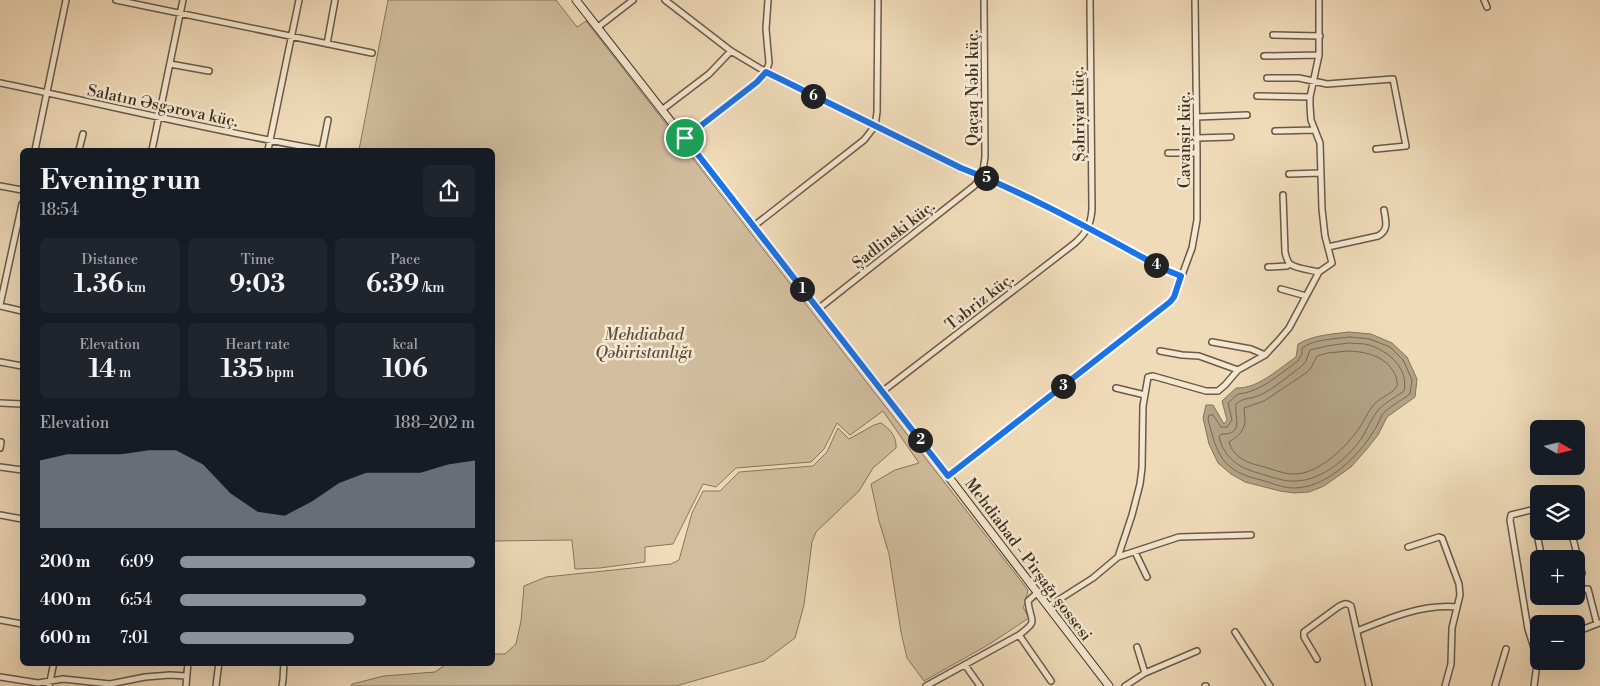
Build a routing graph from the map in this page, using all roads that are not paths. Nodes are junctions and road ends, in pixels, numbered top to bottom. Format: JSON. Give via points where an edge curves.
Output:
{"nodes":[{"id":1,"x":66,"y":0,"type":"edge"},
{"id":2,"x":116,"y":0,"type":"edge"},
{"id":3,"x":182,"y":0,"type":"edge"},
{"id":4,"x":299,"y":0,"type":"edge"},
{"id":5,"x":335,"y":0,"type":"edge"},
{"id":6,"x":576,"y":0,"type":"edge"},
{"id":7,"x":633,"y":0,"type":"edge"},
{"id":8,"x":665,"y":0,"type":"edge"},
{"id":9,"x":768,"y":0,"type":"edge"},
{"id":10,"x":878,"y":0,"type":"edge"},
{"id":11,"x":984,"y":0,"type":"edge"},
{"id":12,"x":1090,"y":0,"type":"edge"},
{"id":13,"x":1195,"y":0,"type":"edge"},
{"id":14,"x":1319,"y":0,"type":"edge"},
{"id":15,"x":1484,"y":0,"type":"edge"},
{"id":16,"x":1487,"y":7,"type":"dead end"},
{"id":17,"x":180,"y":14,"type":"junction"},
{"id":18,"x":598,"y":27,"type":"junction"},
{"id":19,"x":1273,"y":36,"type":"dead end"},
{"id":20,"x":1320,"y":36,"type":"junction"},
{"id":21,"x":291,"y":37,"type":"junction"},
{"id":22,"x":327,"y":44,"type":"junction"},
{"id":23,"x":732,"y":51,"type":"junction"},
{"id":24,"x":372,"y":53,"type":"dead end"},
{"id":25,"x":1319,"y":55,"type":"junction"},
{"id":26,"x":1264,"y":56,"type":"dead end"},
{"id":27,"x":170,"y":64,"type":"junction"},
{"id":28,"x":209,"y":71,"type":"dead end"},
{"id":29,"x":766,"y":72,"type":"junction"},
{"id":30,"x":1267,"y":78,"type":"dead end"},
{"id":31,"x":1315,"y":82,"type":"junction"},
{"id":32,"x":0,"y":83,"type":"edge"},
{"id":33,"x":47,"y":93,"type":"junction"},
{"id":34,"x":1257,"y":96,"type":"dead end"},
{"id":35,"x":1310,"y":97,"type":"junction"},
{"id":36,"x":663,"y":109,"type":"junction"},
{"id":37,"x":1247,"y":115,"type":"dead end"},
{"id":38,"x":1197,"y":117,"type":"junction"},
{"id":39,"x":159,"y":118,"type":"junction"},
{"id":40,"x":328,"y":120,"type":"dead end"},
{"id":41,"x":875,"y":126,"type":"junction"},
{"id":42,"x":1315,"y":130,"type":"junction"},
{"id":43,"x":1275,"y":131,"type":"dead end"},
{"id":44,"x":83,"y":134,"type":"dead end"},
{"id":45,"x":1231,"y":137,"type":"dead end"},
{"id":46,"x":685,"y":138,"type":"junction"},
{"id":47,"x":1197,"y":138,"type":"junction"},
{"id":48,"x":270,"y":141,"type":"junction"},
{"id":49,"x":35,"y":148,"type":"edge"},
{"id":50,"x":80,"y":148,"type":"edge"},
{"id":51,"x":152,"y":148,"type":"edge"},
{"id":52,"x":268,"y":148,"type":"edge"},
{"id":53,"x":310,"y":148,"type":"edge"},
{"id":54,"x":322,"y":148,"type":"edge"},
{"id":55,"x":1376,"y":149,"type":"dead end"},
{"id":56,"x":1197,"y":153,"type":"junction"},
{"id":57,"x":1168,"y":154,"type":"dead end"},
{"id":58,"x":1320,"y":172,"type":"junction"},
{"id":59,"x":1288,"y":174,"type":"dead end"},
{"id":60,"x":982,"y":176,"type":"junction"},
{"id":61,"x":0,"y":186,"type":"edge"},
{"id":62,"x":20,"y":190,"type":"edge"},
{"id":63,"x":1283,"y":195,"type":"dead end"},
{"id":64,"x":1384,"y":210,"type":"dead end"},
{"id":65,"x":20,"y":213,"type":"edge"},
{"id":66,"x":754,"y":226,"type":"junction"},
{"id":67,"x":1088,"y":228,"type":"junction"},
{"id":68,"x":1328,"y":246,"type":"junction"},
{"id":69,"x":1290,"y":264,"type":"junction"},
{"id":70,"x":1268,"y":267,"type":"dead end"},
{"id":71,"x":1318,"y":272,"type":"junction"},
{"id":72,"x":1181,"y":276,"type":"junction"},
{"id":73,"x":1282,"y":289,"type":"dead end"},
{"id":74,"x":1306,"y":296,"type":"junction"},
{"id":75,"x":0,"y":306,"type":"edge"},
{"id":76,"x":818,"y":309,"type":"junction"},
{"id":77,"x":20,"y":311,"type":"edge"},
{"id":78,"x":1212,"y":342,"type":"dead end"},
{"id":79,"x":1160,"y":351,"type":"dead end"},
{"id":80,"x":1265,"y":355,"type":"junction"},
{"id":81,"x":0,"y":362,"type":"edge"},
{"id":82,"x":20,"y":366,"type":"edge"},
{"id":83,"x":1238,"y":370,"type":"junction"},
{"id":84,"x":1116,"y":388,"type":"dead end"},
{"id":85,"x":882,"y":392,"type":"junction"},
{"id":86,"x":1144,"y":395,"type":"junction"},
{"id":87,"x":0,"y":402,"type":"edge"},
{"id":88,"x":20,"y":404,"type":"edge"},
{"id":89,"x":0,"y":467,"type":"edge"},
{"id":90,"x":20,"y":470,"type":"edge"},
{"id":91,"x":948,"y":476,"type":"junction"},
{"id":92,"x":1530,"y":510,"type":"edge"},
{"id":93,"x":0,"y":515,"type":"edge"},
{"id":94,"x":20,"y":519,"type":"edge"},
{"id":95,"x":1251,"y":535,"type":"dead end"},
{"id":96,"x":1408,"y":547,"type":"dead end"},
{"id":97,"x":1135,"y":552,"type":"junction"},
{"id":98,"x":1118,"y":557,"type":"junction"},
{"id":99,"x":1147,"y":577,"type":"dead end"},
{"id":100,"x":1585,"y":589,"type":"edge"},
{"id":101,"x":1038,"y":592,"type":"junction"},
{"id":102,"x":1049,"y":606,"type":"junction"},
{"id":103,"x":1457,"y":607,"type":"junction"},
{"id":104,"x":0,"y":620,"type":"edge"},
{"id":105,"x":1598,"y":623,"type":"edge"},
{"id":106,"x":20,"y":624,"type":"edge"},
{"id":107,"x":1585,"y":628,"type":"edge"},
{"id":108,"x":1357,"y":630,"type":"junction"},
{"id":109,"x":1235,"y":632,"type":"dead end"},
{"id":110,"x":1530,"y":633,"type":"edge"},
{"id":111,"x":1019,"y":635,"type":"junction"},
{"id":112,"x":1137,"y":647,"type":"dead end"},
{"id":113,"x":1197,"y":650,"type":"dead end"},
{"id":114,"x":1506,"y":650,"type":"dead end"},
{"id":115,"x":1317,"y":659,"type":"dead end"},
{"id":116,"x":964,"y":665,"type":"junction"},
{"id":117,"x":53,"y":666,"type":"edge"},
{"id":118,"x":187,"y":666,"type":"edge"},
{"id":119,"x":219,"y":666,"type":"edge"},
{"id":120,"x":284,"y":666,"type":"edge"},
{"id":121,"x":1536,"y":670,"type":"edge"},
{"id":122,"x":1145,"y":673,"type":"junction"},
{"id":123,"x":186,"y":676,"type":"junction"},
{"id":124,"x":0,"y":678,"type":"edge"},
{"id":125,"x":1051,"y":681,"type":"dead end"},
{"id":126,"x":50,"y":684,"type":"edge"},
{"id":127,"x":186,"y":686,"type":"edge"},
{"id":128,"x":216,"y":686,"type":"edge"},
{"id":129,"x":282,"y":686,"type":"edge"},
{"id":130,"x":926,"y":686,"type":"edge"},
{"id":131,"x":980,"y":686,"type":"edge"},
{"id":132,"x":1109,"y":686,"type":"edge"},
{"id":133,"x":1125,"y":686,"type":"edge"},
{"id":134,"x":1270,"y":686,"type":"edge"},
{"id":135,"x":1369,"y":686,"type":"edge"},
{"id":136,"x":1445,"y":686,"type":"edge"},
{"id":137,"x":1496,"y":686,"type":"edge"},
{"id":138,"x":1534,"y":686,"type":"edge"}],
"edges":[{"from":1,"to":33,"type":"street"},
{"from":2,"to":17,"type":"street"},
{"from":3,"to":17,"type":"street"},
{"from":4,"to":21,"type":"street"},
{"from":5,"to":22,"type":"street"},
{"from":6,"to":18,"type":"main road","name":"Mehdiabad - Pirşağı şossesi"},
{"from":7,"to":18,"type":"street"},
{"from":8,"to":23,"type":"street"},
{"from":9,"to":29,"type":"street","via":[[769,63]]},
{"from":10,"to":41,"type":"street"},
{"from":11,"to":60,"type":"street","name":"Qaçaq Nəbi küç.","via":[[985,156]]},
{"from":12,"to":67,"type":"street","name":"Şəhriyar küç.","via":[[1092,209]]},
{"from":13,"to":38,"type":"street","name":"Cavanşir küç."},
{"from":14,"to":20,"type":"street"},
{"from":15,"to":16,"type":"street"},
{"from":17,"to":21,"type":"street"},
{"from":17,"to":27,"type":"street"},
{"from":18,"to":36,"type":"main road","name":"Mehdiabad - Pirşağı şossesi"},
{"from":19,"to":20,"type":"street"},
{"from":20,"to":25,"type":"street"},
{"from":21,"to":22,"type":"street"},
{"from":21,"to":48,"type":"street"},
{"from":22,"to":24,"type":"street"},
{"from":23,"to":29,"type":"street"},
{"from":23,"to":36,"type":"street","via":[[709,74]]},
{"from":25,"to":26,"type":"street"},
{"from":25,"to":31,"type":"street"},
{"from":27,"to":28,"type":"street"},
{"from":27,"to":39,"type":"street"},
{"from":29,"to":41,"type":"street"},
{"from":29,"to":46,"type":"street"},
{"from":30,"to":31,"type":"street","via":[[1299,78]]},
{"from":31,"to":35,"type":"street"},
{"from":31,"to":55,"type":"street","via":[[1393,79],[1406,146]]},
{"from":32,"to":33,"type":"street","name":"Salatın Əsgərova küç."},
{"from":33,"to":39,"type":"street","name":"Salatın Əsgərova küç."},
{"from":33,"to":49,"type":"street"},
{"from":34,"to":35,"type":"street"},
{"from":35,"to":42,"type":"street"},
{"from":36,"to":46,"type":"main road","name":"Mehdiabad - Pirşağı şossesi"},
{"from":37,"to":38,"type":"street"},
{"from":38,"to":47,"type":"street","name":"Cavanşir küç."},
{"from":39,"to":48,"type":"street","name":"Salatın Əsgərova küç."},
{"from":39,"to":51,"type":"street"},
{"from":40,"to":54,"type":"street"},
{"from":41,"to":60,"type":"street"},
{"from":41,"to":66,"type":"street","via":[[864,140]]},
{"from":42,"to":43,"type":"street"},
{"from":42,"to":58,"type":"street","via":[[1321,151]]},
{"from":44,"to":50,"type":"street"},
{"from":45,"to":47,"type":"street"},
{"from":46,"to":66,"type":"main road","name":"Mehdiabad - Pirşağı şossesi"},
{"from":47,"to":56,"type":"street","name":"Cavanşir küç."},
{"from":48,"to":52,"type":"street"},
{"from":48,"to":53,"type":"street","name":"Salatın Əsgərova küç."},
{"from":56,"to":57,"type":"street"},
{"from":56,"to":72,"type":"street","name":"Cavanşir küç.","via":[[1195,236]]},
{"from":58,"to":59,"type":"street"},
{"from":58,"to":68,"type":"street"},
{"from":60,"to":67,"type":"street"},
{"from":60,"to":76,"type":"street","name":"Şadlinski küç.","via":[[974,186]]},
{"from":61,"to":62,"type":"street"},
{"from":63,"to":69,"type":"street","via":[[1285,252]]},
{"from":64,"to":68,"type":"street","via":[[1386,228],[1383,233]]},
{"from":65,"to":75,"type":"street"},
{"from":66,"to":76,"type":"main road","name":"Mehdiabad - Pirşağı şossesi"},
{"from":67,"to":72,"type":"street"},
{"from":67,"to":85,"type":"street","name":"Təbriz küç.","via":[[1075,243]]},
{"from":68,"to":71,"type":"street","via":[[1332,263]]},
{"from":69,"to":70,"type":"street"},
{"from":69,"to":71,"type":"street"},
{"from":71,"to":74,"type":"street"},
{"from":72,"to":91,"type":"street","name":"Cavanşir küç.","via":[[1170,302]]},
{"from":73,"to":74,"type":"street"},
{"from":74,"to":80,"type":"street","via":[[1288,328]]},
{"from":75,"to":77,"type":"street"},
{"from":76,"to":85,"type":"main road","name":"Mehdiabad - Pirşağı şossesi"},
{"from":78,"to":80,"type":"street"},
{"from":79,"to":83,"type":"street","via":[[1199,356]]},
{"from":80,"to":83,"type":"street"},
{"from":81,"to":82,"type":"street"},
{"from":83,"to":86,"type":"street","via":[[1218,392],[1150,375]]},
{"from":84,"to":86,"type":"street"},
{"from":85,"to":91,"type":"main road","name":"Mehdiabad - Pirşağı şossesi"},
{"from":86,"to":98,"type":"street","via":[[1140,484]]},
{"from":87,"to":88,"type":"street"},
{"from":89,"to":90,"type":"street"},
{"from":91,"to":101,"type":"main road","name":"Mehdiabad - Pirşağı şossesi"},
{"from":92,"to":110,"type":"street","via":[[1511,515],[1510,520]]},
{"from":93,"to":94,"type":"street"},
{"from":95,"to":97,"type":"street","via":[[1179,537]]},
{"from":96,"to":103,"type":"street","via":[[1442,538],[1459,584]]},
{"from":97,"to":98,"type":"street"},
{"from":97,"to":99,"type":"street"},
{"from":98,"to":102,"type":"street","via":[[1093,578]]},
{"from":100,"to":105,"type":"street","via":[[1588,589]]},
{"from":101,"to":102,"type":"main road","name":"Mehdiabad - Pirşağı şossesi"},
{"from":101,"to":111,"type":"street","via":[[1028,602],[1032,624]]},
{"from":102,"to":132,"type":"main road","name":"Mehdiabad - Pirşağı şossesi"},
{"from":103,"to":108,"type":"street","via":[[1422,608]]},
{"from":103,"to":136,"type":"street","via":[[1452,628],[1451,664]]},
{"from":104,"to":106,"type":"street"},
{"from":105,"to":107,"type":"street"},
{"from":108,"to":115,"type":"street","via":[[1351,606],[1344,604],[1338,607],[1304,632]]},
{"from":108,"to":135,"type":"street"},
{"from":109,"to":134,"type":"street"},
{"from":111,"to":116,"type":"street"},
{"from":111,"to":125,"type":"street"},
{"from":112,"to":122,"type":"street"},
{"from":113,"to":122,"type":"street"},
{"from":114,"to":137,"type":"street"},
{"from":116,"to":130,"type":"street"},
{"from":116,"to":131,"type":"street"},
{"from":117,"to":126,"type":"street"},
{"from":118,"to":123,"type":"street"},
{"from":119,"to":128,"type":"street"},
{"from":120,"to":129,"type":"street"},
{"from":121,"to":138,"type":"street"},
{"from":122,"to":133,"type":"street"},
{"from":123,"to":126,"type":"street","via":[[145,677],[110,684],[63,679]]},
{"from":123,"to":127,"type":"street"},
{"from":124,"to":126,"type":"street"}]}
